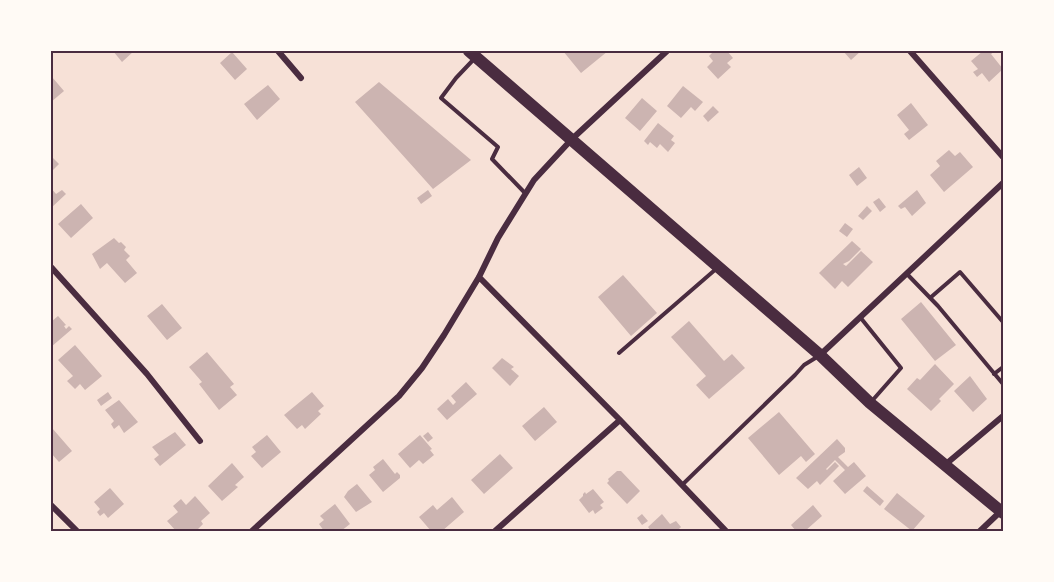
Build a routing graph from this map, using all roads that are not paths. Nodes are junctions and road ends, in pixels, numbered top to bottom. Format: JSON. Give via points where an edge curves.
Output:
{"nodes":[{"id":1,"x":278,"y":51,"type":"edge"},
{"id":2,"x":667,"y":51,"type":"edge"},
{"id":3,"x":910,"y":51,"type":"edge"},
{"id":4,"x":473,"y":54,"type":"edge"},
{"id":5,"x":301,"y":78,"type":"dead end"},
{"id":6,"x":572,"y":140,"type":"junction"},
{"id":7,"x":1003,"y":157,"type":"edge"},
{"id":8,"x":1003,"y":183,"type":"edge"},
{"id":9,"x":525,"y":193,"type":"junction"},
{"id":10,"x":51,"y":267,"type":"edge"},
{"id":11,"x":719,"y":267,"type":"junction"},
{"id":12,"x":907,"y":273,"type":"junction"},
{"id":13,"x":478,"y":277,"type":"junction"},
{"id":14,"x":930,"y":298,"type":"junction"},
{"id":15,"x":860,"y":317,"type":"junction"},
{"id":16,"x":1003,"y":322,"type":"edge"},
{"id":17,"x":619,"y":353,"type":"dead end"},
{"id":18,"x":820,"y":355,"type":"junction"},
{"id":19,"x":1003,"y":367,"type":"edge"},
{"id":20,"x":994,"y":374,"type":"junction"},
{"id":21,"x":1003,"y":384,"type":"edge"},
{"id":22,"x":870,"y":403,"type":"junction"},
{"id":23,"x":1003,"y":416,"type":"edge"},
{"id":24,"x":620,"y":420,"type":"junction"},
{"id":25,"x":200,"y":441,"type":"dead end"},
{"id":26,"x":946,"y":464,"type":"junction"},
{"id":27,"x":682,"y":485,"type":"junction"},
{"id":28,"x":51,"y":505,"type":"edge"},
{"id":29,"x":1002,"y":512,"type":"edge"},
{"id":30,"x":77,"y":531,"type":"edge"},
{"id":31,"x":252,"y":531,"type":"edge"},
{"id":32,"x":495,"y":531,"type":"edge"},
{"id":33,"x":726,"y":531,"type":"edge"},
{"id":34,"x":980,"y":531,"type":"edge"}],
"edges":[{"from":1,"to":5,"type":"street"},
{"from":2,"to":6,"type":"street"},
{"from":3,"to":7,"type":"street"},
{"from":4,"to":6,"type":"main road"},
{"from":4,"to":9,"type":"lane","via":[[441,98],[498,147],[492,159]]},
{"from":6,"to":9,"type":"street"},
{"from":6,"to":11,"type":"main road"},
{"from":8,"to":12,"type":"street"},
{"from":9,"to":13,"type":"street"},
{"from":10,"to":25,"type":"street","via":[[147,374]]},
{"from":11,"to":17,"type":"lane"},
{"from":11,"to":18,"type":"main road"},
{"from":12,"to":14,"type":"lane"},
{"from":12,"to":15,"type":"street"},
{"from":13,"to":24,"type":"street"},
{"from":13,"to":31,"type":"street","via":[[423,368],[399,396]]},
{"from":14,"to":16,"type":"lane","via":[[960,272]]},
{"from":14,"to":20,"type":"lane"},
{"from":15,"to":18,"type":"street"},
{"from":15,"to":22,"type":"lane","via":[[901,368]]},
{"from":18,"to":22,"type":"main road"},
{"from":18,"to":27,"type":"lane","via":[[804,364]]},
{"from":19,"to":20,"type":"lane"},
{"from":20,"to":21,"type":"lane"},
{"from":22,"to":26,"type":"main road"},
{"from":23,"to":26,"type":"street"},
{"from":24,"to":27,"type":"street"},
{"from":24,"to":32,"type":"street"},
{"from":26,"to":29,"type":"main road"},
{"from":27,"to":33,"type":"street"},
{"from":28,"to":30,"type":"street"},
{"from":29,"to":34,"type":"street"}]}
